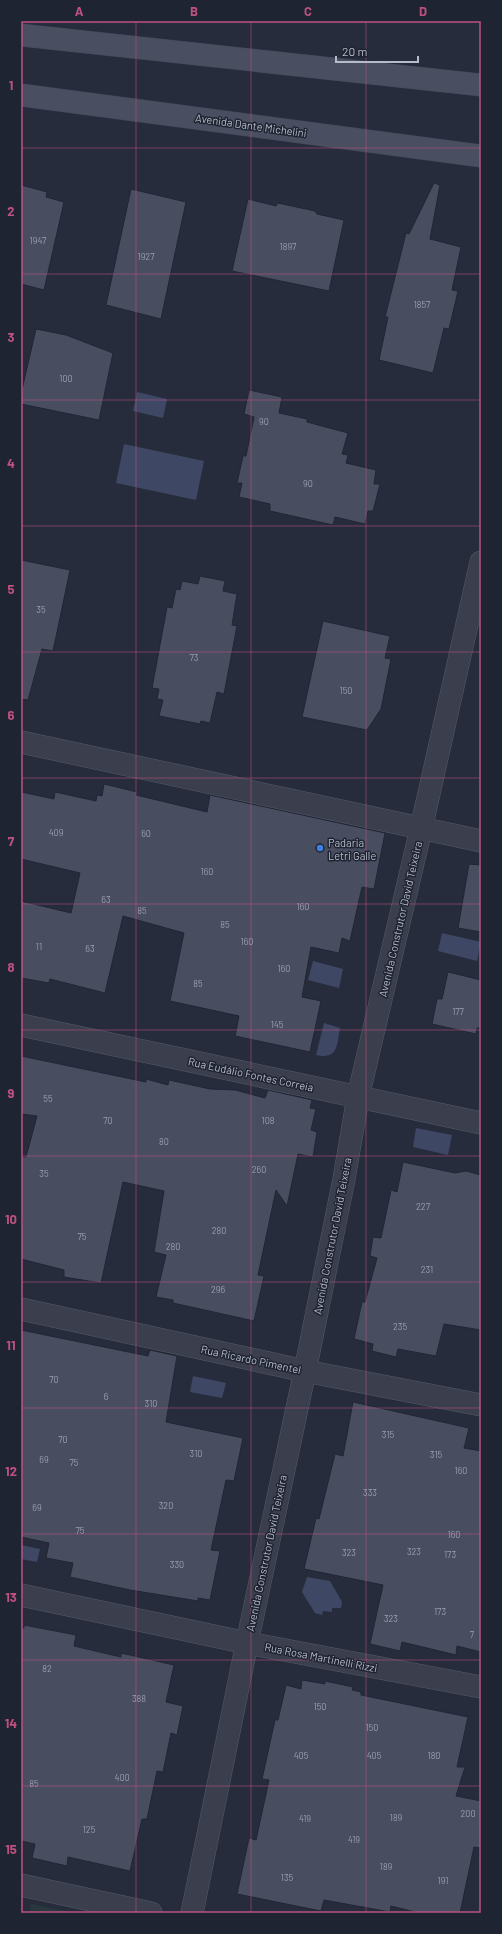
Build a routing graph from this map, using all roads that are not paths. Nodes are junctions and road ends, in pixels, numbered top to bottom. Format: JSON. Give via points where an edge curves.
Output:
{"nodes":[{"id":1,"x":21,"y":35,"type":"edge"},
{"id":2,"x":481,"y":85,"type":"edge"},
{"id":3,"x":21,"y":95,"type":"edge"},
{"id":4,"x":481,"y":156,"type":"edge"},
{"id":5,"x":481,"y":562,"type":"edge"},
{"id":6,"x":21,"y":742,"type":"edge"},
{"id":7,"x":421,"y":829,"type":"junction"},
{"id":8,"x":481,"y":841,"type":"edge"},
{"id":9,"x":21,"y":1025,"type":"edge"},
{"id":10,"x":358,"y":1097,"type":"junction"},
{"id":11,"x":481,"y":1123,"type":"edge"},
{"id":12,"x":21,"y":1309,"type":"edge"},
{"id":13,"x":306,"y":1371,"type":"junction"},
{"id":14,"x":481,"y":1405,"type":"edge"},
{"id":15,"x":21,"y":1595,"type":"edge"},
{"id":16,"x":247,"y":1643,"type":"junction"},
{"id":17,"x":481,"y":1687,"type":"edge"},
{"id":18,"x":21,"y":1885,"type":"edge"},
{"id":19,"x":151,"y":1913,"type":"edge"},
{"id":20,"x":192,"y":1913,"type":"edge"}],
"edges":[{"from":1,"to":2,"type":"main road"},
{"from":3,"to":4,"type":"main road","name":"Avenida Dante Michelini"},
{"from":5,"to":7,"type":"street","name":"Avenida Construtor David Teixeira"},
{"from":6,"to":7,"type":"street"},
{"from":7,"to":8,"type":"street"},
{"from":7,"to":10,"type":"street","name":"Avenida Construtor David Teixeira"},
{"from":9,"to":10,"type":"street","name":"Rua Eudálio Fontes Correia"},
{"from":10,"to":11,"type":"street","name":"Rua Eudálio Fontes Correia"},
{"from":10,"to":13,"type":"street","name":"Avenida Construtor David Teixeira"},
{"from":12,"to":13,"type":"street","name":"Rua Ricardo Pimentel"},
{"from":13,"to":14,"type":"street","name":"Rua Ricardo Pimentel"},
{"from":13,"to":16,"type":"street","name":"Avenida Construtor David Teixeira"},
{"from":15,"to":16,"type":"street","name":"Rua Rosa Martinelli Rizzi"},
{"from":16,"to":17,"type":"street","name":"Rua Rosa Martinelli Rizzi"},
{"from":16,"to":20,"type":"street","name":"Avenida Construtor David Teixeira"},
{"from":18,"to":19,"type":"street"}]}
